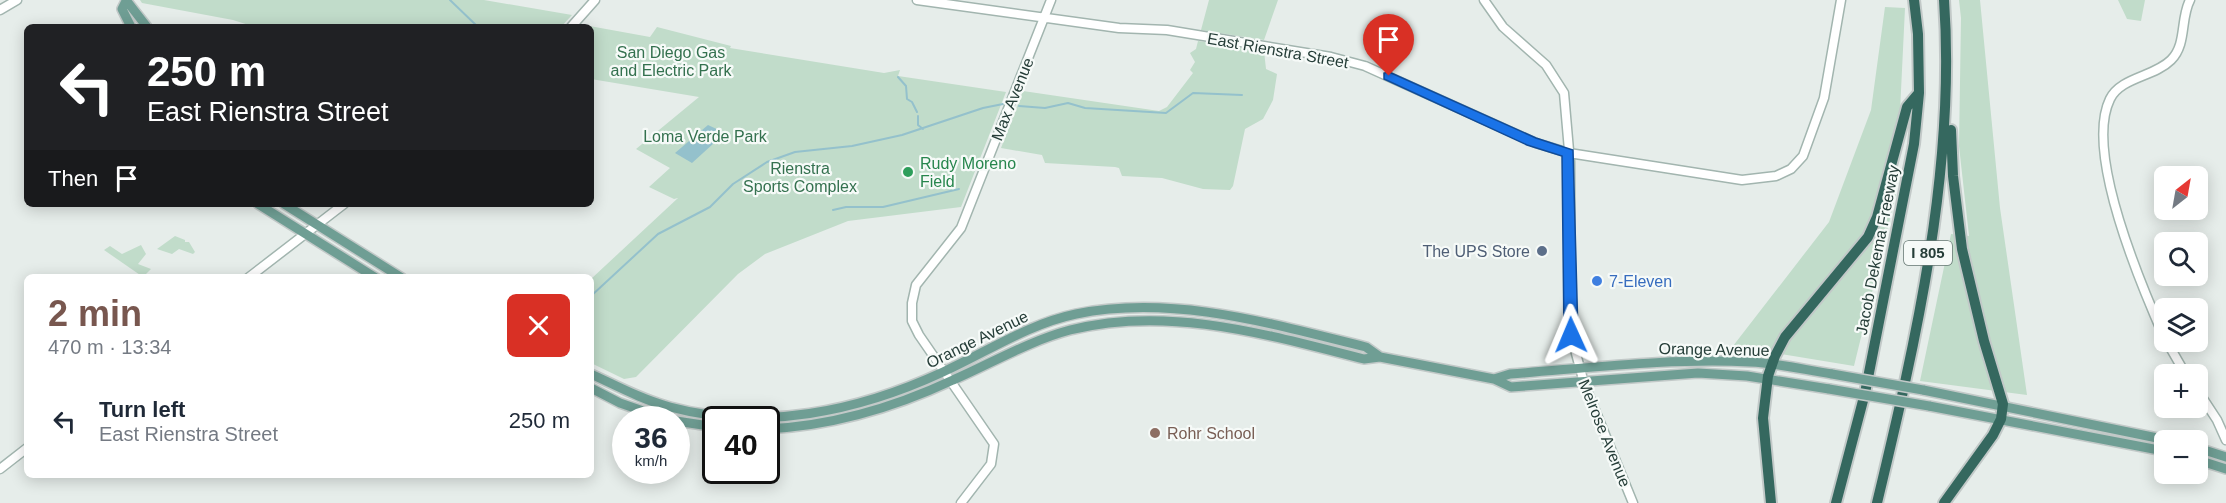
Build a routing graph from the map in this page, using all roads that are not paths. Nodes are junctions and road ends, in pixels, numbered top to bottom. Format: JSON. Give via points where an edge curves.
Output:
{"nodes":[{"id":1,"x":17,"y":0,"type":"edge"},
{"id":2,"x":126,"y":0,"type":"edge"},
{"id":3,"x":595,"y":0,"type":"edge"},
{"id":4,"x":917,"y":0,"type":"edge"},
{"id":5,"x":1051,"y":0,"type":"edge"},
{"id":6,"x":1484,"y":0,"type":"edge"},
{"id":7,"x":1841,"y":0,"type":"edge"},
{"id":8,"x":1914,"y":0,"type":"edge"},
{"id":9,"x":1944,"y":0,"type":"edge"},
{"id":10,"x":2190,"y":0,"type":"edge"},
{"id":11,"x":0,"y":10,"type":"edge"},
{"id":12,"x":1045,"y":16,"type":"junction"},
{"id":13,"x":130,"y":24,"type":"edge"},
{"id":14,"x":145,"y":24,"type":"edge"},
{"id":15,"x":574,"y":24,"type":"edge"},
{"id":16,"x":1948,"y":76,"type":"junction"},
{"id":17,"x":1919,"y":93,"type":"junction"},
{"id":18,"x":1569,"y":153,"type":"junction"},
{"id":19,"x":263,"y":207,"type":"edge"},
{"id":20,"x":289,"y":207,"type":"edge"},
{"id":21,"x":341,"y":207,"type":"edge"},
{"id":22,"x":317,"y":225,"type":"junction"},
{"id":23,"x":305,"y":234,"type":"junction"},
{"id":24,"x":254,"y":274,"type":"edge"},
{"id":25,"x":370,"y":274,"type":"edge"},
{"id":26,"x":396,"y":274,"type":"edge"},
{"id":27,"x":2154,"y":310,"type":"edge"},
{"id":28,"x":1283,"y":328,"type":"junction"},
{"id":29,"x":1281,"y":339,"type":"junction"},
{"id":30,"x":1380,"y":357,"type":"junction"},
{"id":31,"x":1770,"y":365,"type":"junction"},
{"id":32,"x":1580,"y":370,"type":"junction"},
{"id":33,"x":946,"y":371,"type":"junction"},
{"id":34,"x":594,"y":375,"type":"edge"},
{"id":35,"x":1494,"y":379,"type":"junction"},
{"id":36,"x":1766,"y":379,"type":"junction"},
{"id":37,"x":952,"y":381,"type":"junction"},
{"id":38,"x":1584,"y":383,"type":"junction"},
{"id":39,"x":594,"y":390,"type":"edge"},
{"id":40,"x":2003,"y":404,"type":"junction"},
{"id":41,"x":629,"y":406,"type":"edge"},
{"id":42,"x":2208,"y":406,"type":"edge"},
{"id":43,"x":2001,"y":419,"type":"junction"},
{"id":44,"x":780,"y":428,"type":"edge"},
{"id":45,"x":2154,"y":437,"type":"edge"},
{"id":46,"x":2226,"y":440,"type":"edge"},
{"id":47,"x":2154,"y":449,"type":"edge"},
{"id":48,"x":24,"y":450,"type":"edge"},
{"id":49,"x":2208,"y":451,"type":"edge"},
{"id":50,"x":2226,"y":457,"type":"edge"},
{"id":51,"x":2208,"y":463,"type":"edge"},
{"id":52,"x":0,"y":469,"type":"edge"},
{"id":53,"x":2226,"y":469,"type":"edge"},
{"id":54,"x":962,"y":503,"type":"edge"},
{"id":55,"x":1633,"y":503,"type":"edge"},
{"id":56,"x":1771,"y":503,"type":"edge"},
{"id":57,"x":1836,"y":503,"type":"edge"},
{"id":58,"x":1877,"y":503,"type":"edge"},
{"id":59,"x":1944,"y":503,"type":"edge"}],
"edges":[{"from":1,"to":11,"type":"street"},
{"from":2,"to":13,"type":"main road","via":[[122,9]]},
{"from":2,"to":14,"type":"main road"},
{"from":3,"to":15,"type":"street"},
{"from":4,"to":12,"type":"street","name":"East Rienstra Street"},
{"from":5,"to":12,"type":"street","name":"Max Avenue"},
{"from":6,"to":18,"type":"street","name":"Melrose Avenue","via":[[1503,27],[1534,53],[1559,83],[1566,103]]},
{"from":7,"to":18,"type":"street","name":"East Rienstra Street","via":[[1824,98],[1803,156],[1786,172],[1764,179],[1728,178]]},
{"from":8,"to":17,"type":"highway","name":"Jacob Dekema Freeway","number":"I 805"},
{"from":9,"to":16,"type":"highway","number":"I 805"},
{"from":10,"to":27,"type":"street","via":[[2177,52],[2161,68],[2115,92],[2102,122],[2113,199]]},
{"from":12,"to":18,"type":"street","name":"East Rienstra Street","via":[[1119,28],[1167,30],[1345,60],[1532,141]]},
{"from":12,"to":33,"type":"street","name":"Max Avenue","via":[[964,221],[951,243],[918,280],[914,292],[913,325]]},
{"from":16,"to":40,"type":"highway","via":[[1953,176],[1962,249]]},
{"from":16,"to":58,"type":"highway","number":"I 805","via":[[1936,214],[1904,389]]},
{"from":17,"to":31,"type":"highway","via":[[1907,107],[1868,237],[1785,337]]},
{"from":17,"to":57,"type":"highway","name":"Jacob Dekema Freeway","number":"I 805","via":[[1908,183],[1868,382]]},
{"from":18,"to":32,"type":"street","name":"Melrose Avenue","via":[[1571,335]]},
{"from":19,"to":23,"type":"main road"},
{"from":20,"to":22,"type":"main road"},
{"from":21,"to":22,"type":"street"},
{"from":22,"to":23,"type":"street"},
{"from":22,"to":26,"type":"main road"},
{"from":23,"to":24,"type":"street"},
{"from":23,"to":25,"type":"main road"},
{"from":28,"to":29,"type":"main road"},
{"from":28,"to":30,"type":"main road","name":"Orange Avenue","via":[[1366,347]]},
{"from":28,"to":33,"type":"main road","name":"Orange Avenue","via":[[1187,309],[1149,307],[1077,314],[1034,327]]},
{"from":29,"to":30,"type":"main road","name":"Orange Avenue","via":[[1364,359]]},
{"from":29,"to":37,"type":"main road","name":"Orange Avenue","via":[[1218,324],[1123,320],[1042,338]]},
{"from":30,"to":35,"type":"main road","name":"Orange Avenue"},
{"from":31,"to":32,"type":"main road","name":"Orange Avenue","via":[[1670,362]]},
{"from":31,"to":36,"type":"highway"},
{"from":31,"to":40,"type":"main road","name":"Orange Avenue","bridge":true},
{"from":32,"to":35,"type":"main road","name":"Orange Avenue","via":[[1510,374]]},
{"from":32,"to":38,"type":"street","name":"Melrose Avenue"},
{"from":33,"to":34,"type":"main road","name":"Orange Avenue","via":[[894,394],[840,409],[755,418],[672,407]]},
{"from":33,"to":37,"type":"street","name":"Max Avenue"},
{"from":35,"to":38,"type":"main road","name":"Orange Avenue","via":[[1524,388]]},
{"from":36,"to":38,"type":"main road","name":"Orange Avenue","via":[[1698,373]]},
{"from":36,"to":43,"type":"main road","name":"Orange Avenue","bridge":true},
{"from":36,"to":56,"type":"highway","via":[[1764,435]]},
{"from":37,"to":44,"type":"main road","name":"Orange Avenue","via":[[859,417]]},
{"from":37,"to":54,"type":"street","name":"Max Avenue","via":[[994,444],[991,464]]},
{"from":38,"to":55,"type":"street","name":"Melrose Avenue"},
{"from":39,"to":41,"type":"main road"},
{"from":40,"to":43,"type":"highway"},
{"from":40,"to":45,"type":"main road","name":"Orange Avenue"},
{"from":42,"to":46,"type":"street"},
{"from":43,"to":47,"type":"main road","name":"Orange Avenue"},
{"from":43,"to":59,"type":"highway","via":[[1982,454]]},
{"from":48,"to":52,"type":"street"},
{"from":49,"to":50,"type":"main road"},
{"from":51,"to":53,"type":"main road"}]}
